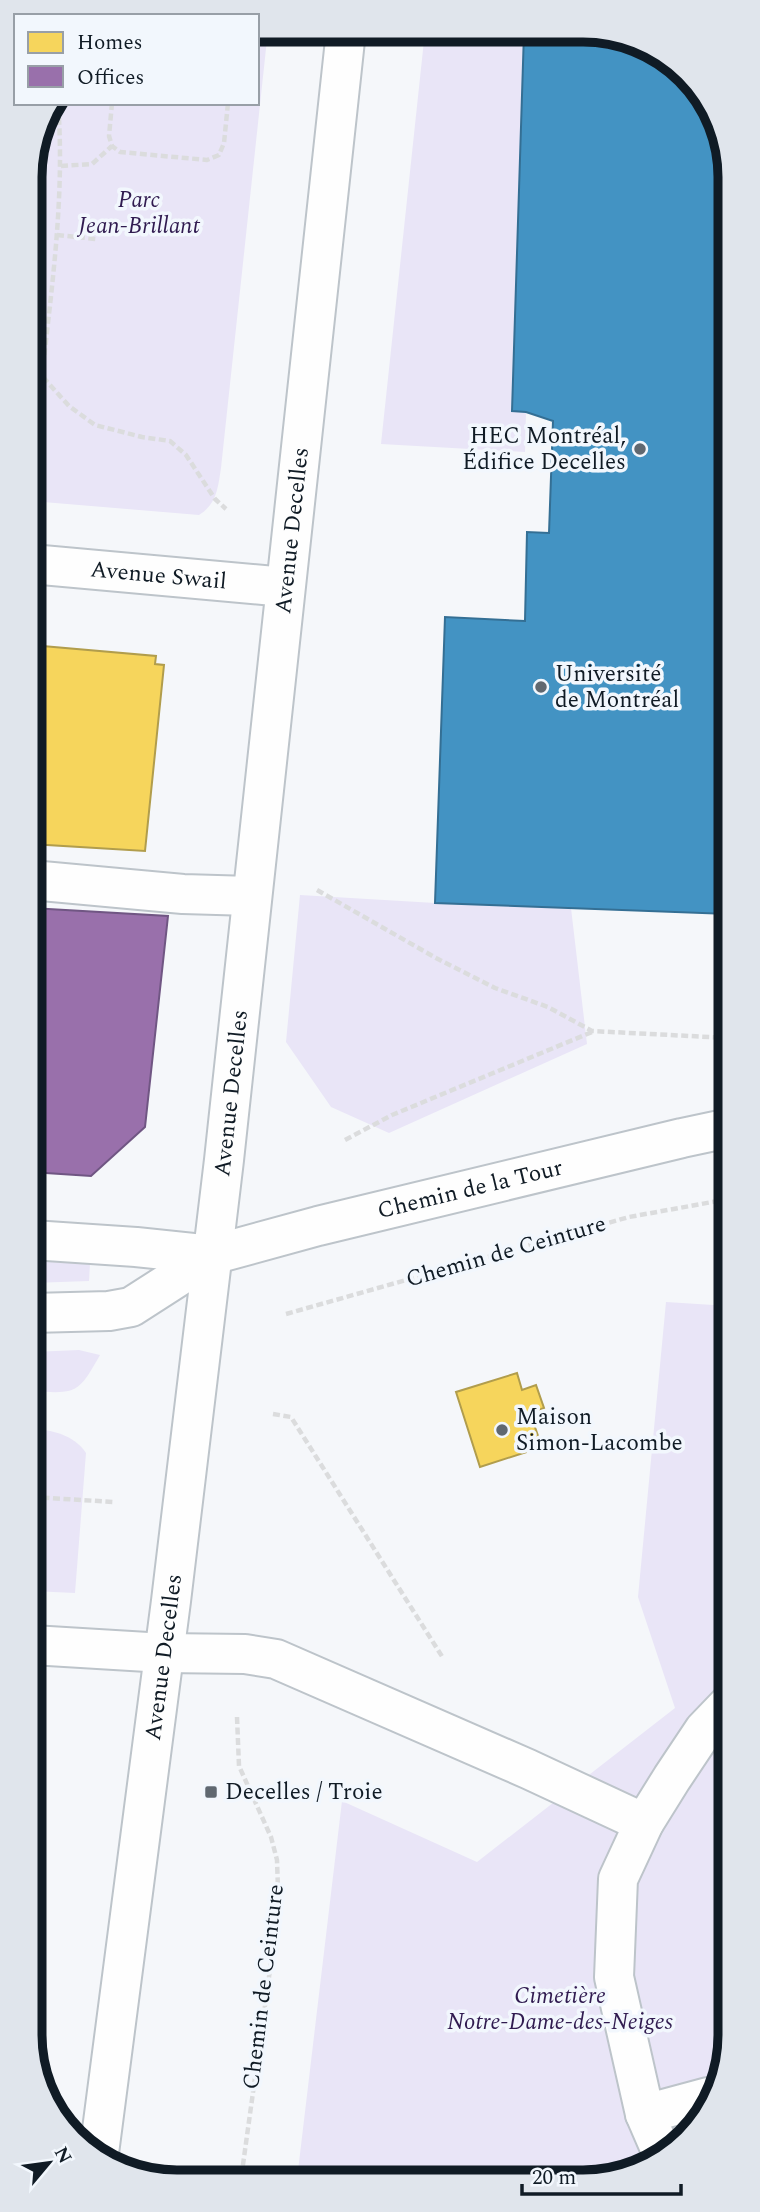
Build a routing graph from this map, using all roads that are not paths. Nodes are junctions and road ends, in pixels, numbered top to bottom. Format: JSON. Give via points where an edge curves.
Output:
{"nodes":[{"id":1,"x":345,"y":42,"type":"edge"},
{"id":2,"x":42,"y":565,"type":"edge"},
{"id":3,"x":285,"y":587,"type":"junction"},
{"id":4,"x":42,"y":881,"type":"edge"},
{"id":5,"x":251,"y":897,"type":"junction"},
{"id":6,"x":718,"y":1130,"type":"edge"},
{"id":7,"x":42,"y":1241,"type":"edge"},
{"id":8,"x":212,"y":1255,"type":"junction"},
{"id":9,"x":42,"y":1313,"type":"edge"},
{"id":10,"x":42,"y":1646,"type":"edge"},
{"id":11,"x":164,"y":1653,"type":"junction"},
{"id":12,"x":718,"y":1715,"type":"edge"},
{"id":13,"x":644,"y":1823,"type":"junction"},
{"id":14,"x":702,"y":2099,"type":"edge"},
{"id":15,"x":645,"y":2114,"type":"junction"},
{"id":16,"x":100,"y":2146,"type":"edge"},
{"id":17,"x":659,"y":2146,"type":"edge"}],
"edges":[{"from":1,"to":3,"type":"street","name":"Avenue Decelles"},
{"from":2,"to":3,"type":"street","name":"Avenue Swail"},
{"from":3,"to":5,"type":"street","name":"Avenue Decelles"},
{"from":4,"to":5,"type":"street"},
{"from":5,"to":8,"type":"street","name":"Avenue Decelles"},
{"from":6,"to":8,"type":"street","name":"Chemin de la Tour"},
{"from":7,"to":8,"type":"street"},
{"from":8,"to":9,"type":"street","via":[[131,1307]]},
{"from":8,"to":11,"type":"street","name":"Avenue Decelles"},
{"from":10,"to":11,"type":"street"},
{"from":11,"to":13,"type":"street","via":[[276,1659]]},
{"from":11,"to":16,"type":"street","name":"Avenue Decelles"},
{"from":12,"to":13,"type":"street"},
{"from":13,"to":15,"type":"street","via":[[618,1879],[614,1977]]},
{"from":14,"to":15,"type":"street"},
{"from":15,"to":17,"type":"street"}]}
